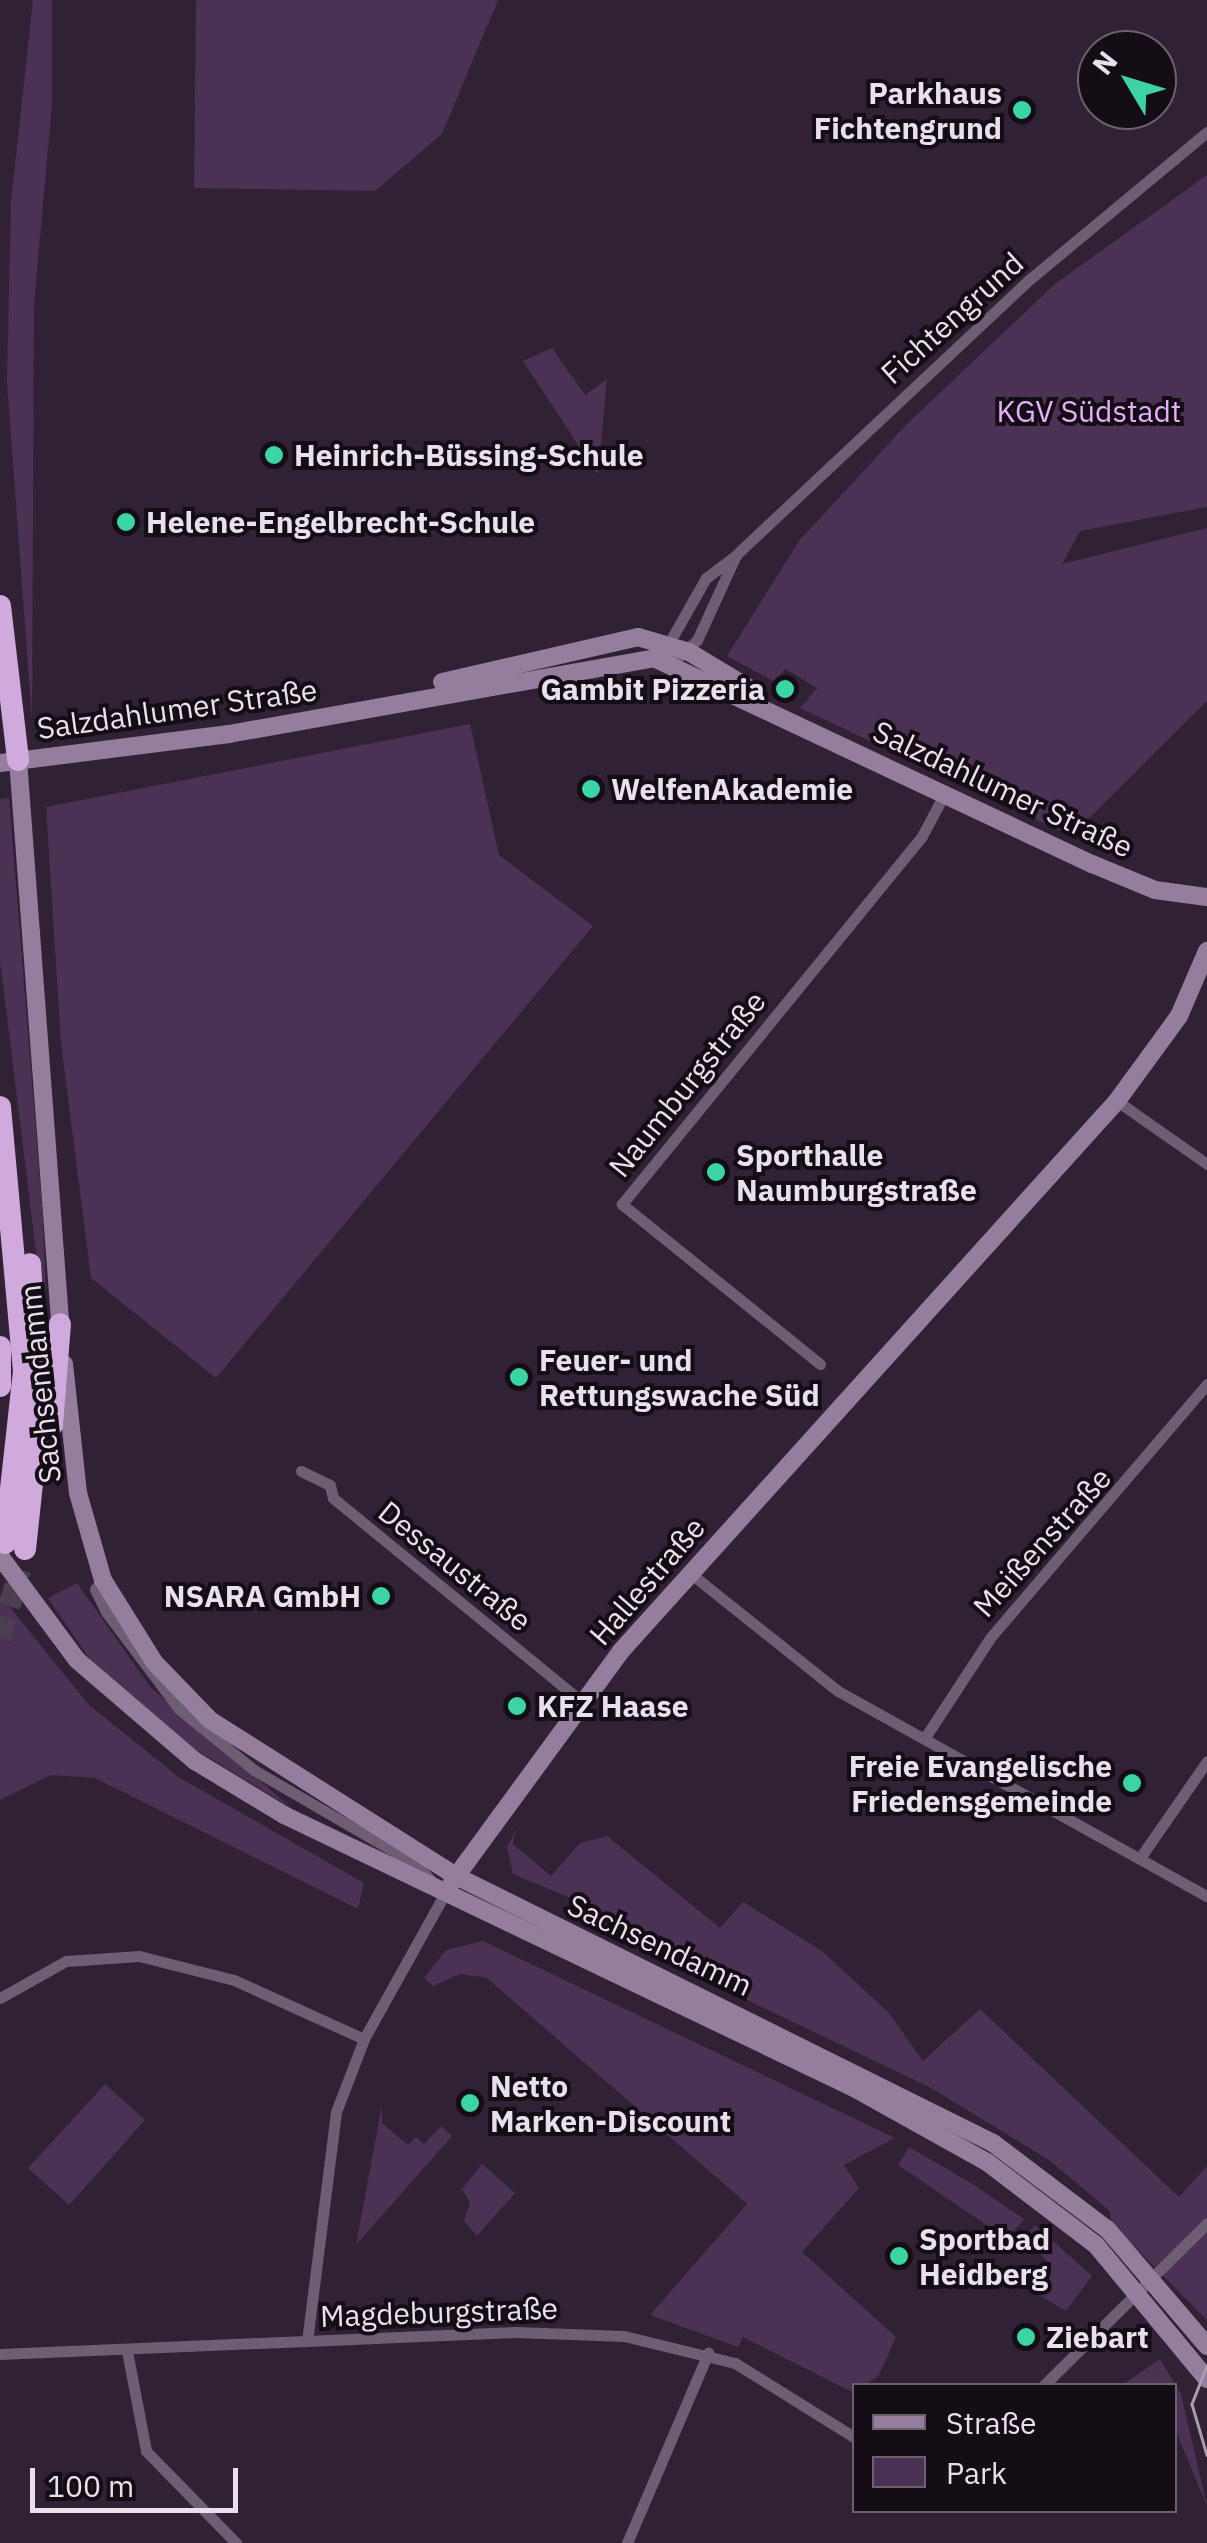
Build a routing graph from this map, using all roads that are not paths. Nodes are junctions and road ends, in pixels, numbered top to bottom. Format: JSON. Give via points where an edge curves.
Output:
{"nodes":[{"id":1,"x":1207,"y":132,"type":"edge"},
{"id":2,"x":739,"y":552,"type":"dead end"},
{"id":3,"x":0,"y":606,"type":"edge"},
{"id":4,"x":669,"y":643,"type":"junction"},
{"id":5,"x":688,"y":652,"type":"junction"},
{"id":6,"x":672,"y":663,"type":"junction"},
{"id":7,"x":421,"y":697,"type":"junction"},
{"id":8,"x":782,"y":713,"type":"junction"},
{"id":9,"x":7,"y":762,"type":"edge"},
{"id":10,"x":945,"y":794,"type":"junction"},
{"id":11,"x":1207,"y":898,"type":"edge"},
{"id":12,"x":1207,"y":952,"type":"edge"},
{"id":13,"x":1116,"y":1101,"type":"junction"},
{"id":14,"x":0,"y":1106,"type":"edge"},
{"id":15,"x":1207,"y":1164,"type":"edge"},
{"id":16,"x":60,"y":1324,"type":"junction"},
{"id":17,"x":0,"y":1347,"type":"edge"},
{"id":18,"x":820,"y":1364,"type":"dead end"},
{"id":19,"x":1207,"y":1384,"type":"edge"},
{"id":20,"x":0,"y":1386,"type":"edge"},
{"id":21,"x":301,"y":1472,"type":"dead end"},
{"id":22,"x":13,"y":1555,"type":"edge"},
{"id":23,"x":690,"y":1573,"type":"junction"},
{"id":24,"x":103,"y":1580,"type":"junction"},
{"id":25,"x":580,"y":1701,"type":"junction"},
{"id":26,"x":924,"y":1739,"type":"junction"},
{"id":27,"x":1207,"y":1762,"type":"edge"},
{"id":28,"x":1142,"y":1855,"type":"junction"},
{"id":29,"x":456,"y":1876,"type":"junction"},
{"id":30,"x":444,"y":1895,"type":"junction"},
{"id":31,"x":1207,"y":1896,"type":"edge"},
{"id":32,"x":0,"y":1998,"type":"edge"},
{"id":33,"x":364,"y":2039,"type":"junction"},
{"id":34,"x":1207,"y":2223,"type":"edge"},
{"id":35,"x":1144,"y":2283,"type":"junction"},
{"id":36,"x":307,"y":2341,"type":"junction"},
{"id":37,"x":1207,"y":2346,"type":"edge"},
{"id":38,"x":127,"y":2350,"type":"junction"},
{"id":39,"x":708,"y":2353,"type":"junction"},
{"id":40,"x":0,"y":2354,"type":"edge"},
{"id":41,"x":1207,"y":2379,"type":"edge"},
{"id":42,"x":1045,"y":2383,"type":"edge"},
{"id":43,"x":852,"y":2435,"type":"edge"},
{"id":44,"x":236,"y":2543,"type":"edge"},
{"id":45,"x":627,"y":2543,"type":"edge"}],
"edges":[{"from":1,"to":2,"type":"street","name":"Fichtengrund","via":[[1030,278]]},
{"from":3,"to":9,"type":"highway"},
{"from":4,"to":5,"type":"street","name":"Salzdahlumer Straße"},
{"from":4,"to":5,"type":"street","via":[[706,578],[736,555]]},
{"from":4,"to":6,"type":"street"},
{"from":4,"to":7,"type":"street","name":"Salzdahlumer Straße","via":[[612,641],[444,681]]},
{"from":5,"to":6,"type":"street"},
{"from":5,"to":8,"type":"street","name":"Salzdahlumer Straße"},
{"from":6,"to":7,"type":"street","name":"Salzdahlumer Straße","via":[[626,658]]},
{"from":6,"to":8,"type":"street","name":"Salzdahlumer Straße"},
{"from":7,"to":9,"type":"street","name":"Salzdahlumer Straße"},
{"from":8,"to":10,"type":"street","name":"Salzdahlumer Straße"},
{"from":9,"to":16,"type":"street","name":"Sachsendamm"},
{"from":10,"to":11,"type":"street","name":"Salzdahlumer Straße","via":[[1155,890]]},
{"from":10,"to":18,"type":"street","name":"Naumburgstraße","via":[[922,836],[622,1204]]},
{"from":12,"to":13,"type":"street","name":"Hallestraße","via":[[1179,1016]]},
{"from":13,"to":15,"type":"street"},
{"from":13,"to":23,"type":"street","name":"Hallestraße"},
{"from":14,"to":22,"type":"highway","via":[[10,1193],[28,1242],[40,1358]]},
{"from":16,"to":22,"type":"highway","via":[[49,1448]]},
{"from":16,"to":24,"type":"street","name":"Sachsendamm","via":[[78,1493]]},
{"from":17,"to":20,"type":"highway"},
{"from":19,"to":26,"type":"street","name":"Meißenstraße","via":[[990,1638]]},
{"from":21,"to":25,"type":"street","name":"Dessaustraße","via":[[330,1485],[333,1498]]},
{"from":22,"to":30,"type":"street","name":"Sachsendamm","via":[[48,1626],[109,1693],[195,1761]]},
{"from":23,"to":25,"type":"street","name":"Hallestraße"},
{"from":23,"to":26,"type":"street","via":[[806,1668]]},
{"from":24,"to":29,"type":"street","name":"Sachsendamm","via":[[154,1662],[210,1720]]},
{"from":24,"to":30,"type":"street","name":"Sachsendamm","via":[[95,1589],[106,1612],[179,1710],[254,1770],[417,1865]]},
{"from":25,"to":29,"type":"street","name":"Hallestraße"},
{"from":26,"to":28,"type":"street"},
{"from":27,"to":28,"type":"street"},
{"from":28,"to":31,"type":"street"},
{"from":29,"to":30,"type":"street","name":"Hallestraße"},
{"from":29,"to":35,"type":"street","name":"Sachsendamm","via":[[951,2118],[1082,2207]]},
{"from":30,"to":33,"type":"street","name":"Hallestraße"},
{"from":30,"to":35,"type":"street","name":"Sachsendamm","via":[[944,2137]]},
{"from":32,"to":33,"type":"street","via":[[66,1961],[139,1956],[234,1980]]},
{"from":33,"to":36,"type":"street","name":"Hallestraße","via":[[324,2167]]},
{"from":34,"to":35,"type":"street"},
{"from":35,"to":37,"type":"street","name":"Sachsendamm"},
{"from":35,"to":41,"type":"street","name":"Sachsendamm"},
{"from":35,"to":42,"type":"street"},
{"from":36,"to":38,"type":"street","name":"Magdeburgstraße"},
{"from":36,"to":39,"type":"street","name":"Magdeburgstraße","via":[[545,2332]]},
{"from":38,"to":40,"type":"street","name":"Magdeburgstraße"},
{"from":38,"to":44,"type":"street","via":[[146,2451]]},
{"from":39,"to":43,"type":"street","name":"Magdeburgstraße","via":[[803,2397]]},
{"from":39,"to":45,"type":"street"}]}
